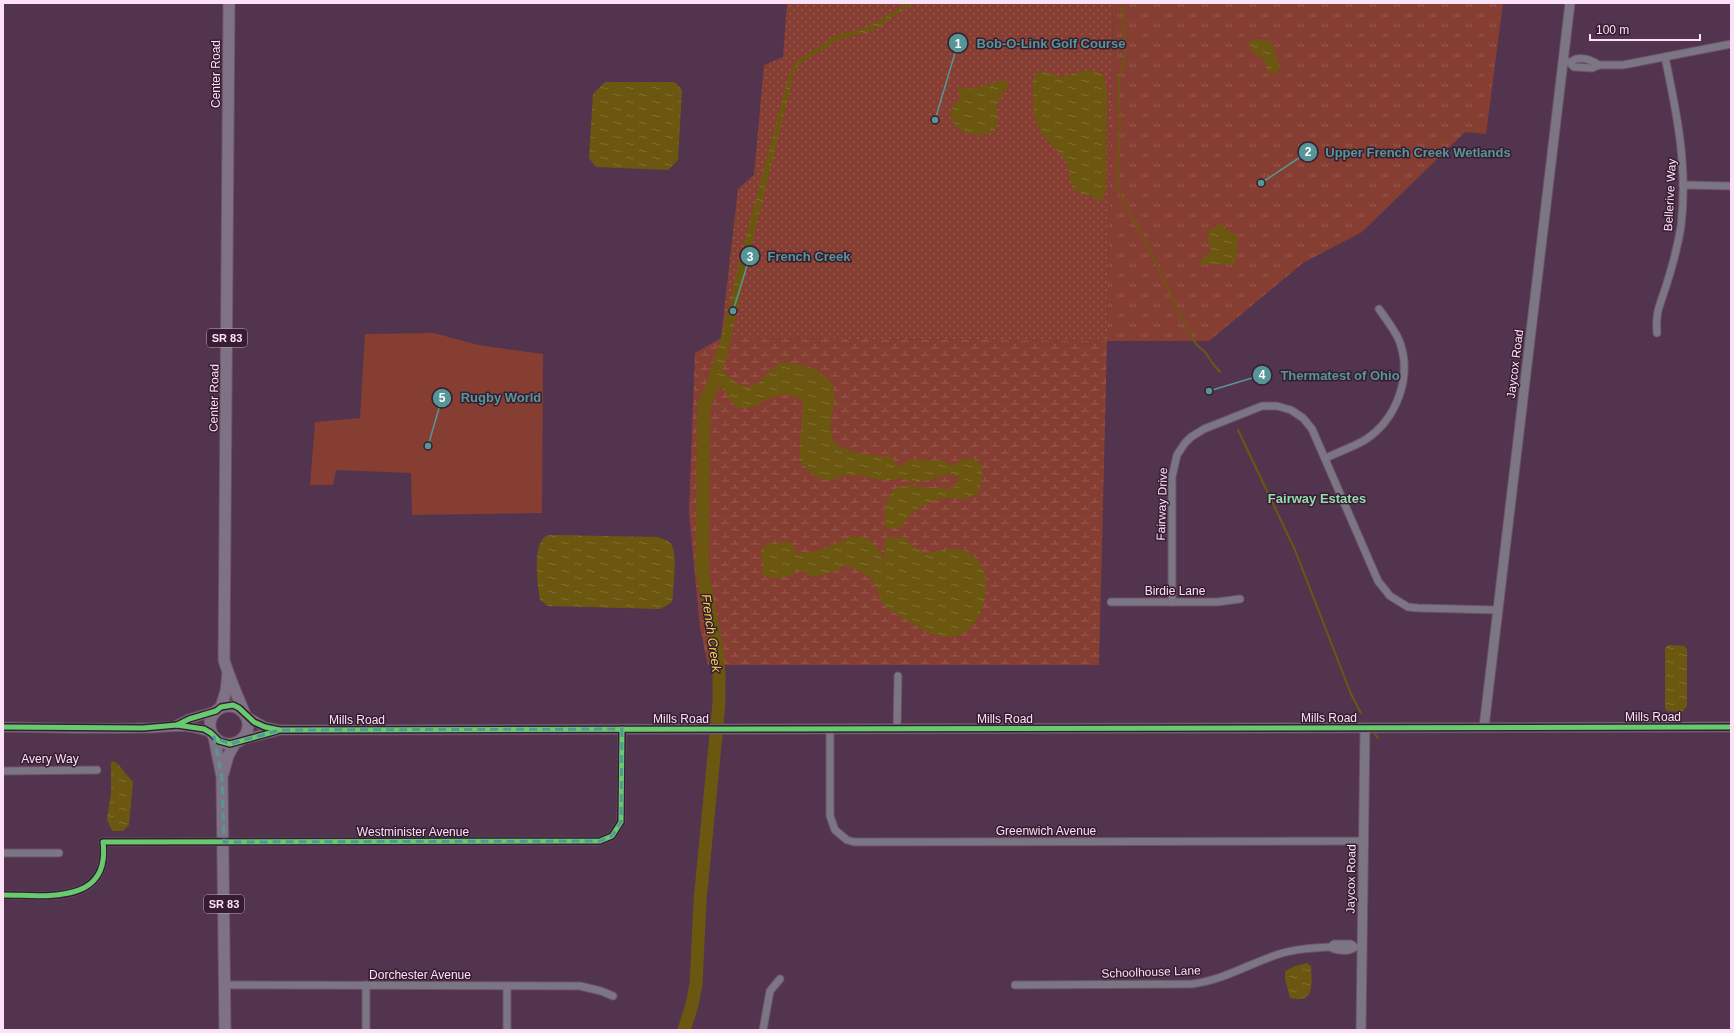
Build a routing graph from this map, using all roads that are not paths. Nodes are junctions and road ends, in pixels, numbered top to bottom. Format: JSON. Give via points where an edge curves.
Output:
{"nodes":[{"id":1,"x":229,"y":3,"type":"edge"},
{"id":2,"x":1570,"y":3,"type":"edge"},
{"id":3,"x":1731,"y":44,"type":"edge"},
{"id":4,"x":1665,"y":57,"type":"junction"},
{"id":5,"x":1567,"y":62,"type":"junction"},
{"id":6,"x":1683,"y":185,"type":"junction"},
{"id":7,"x":1731,"y":186,"type":"edge"},
{"id":8,"x":1379,"y":309,"type":"dead end"},
{"id":9,"x":1657,"y":333,"type":"dead end"},
{"id":10,"x":1326,"y":458,"type":"junction"},
{"id":11,"x":1240,"y":599,"type":"dead end"},
{"id":12,"x":1111,"y":602,"type":"dead end"},
{"id":13,"x":1172,"y":602,"type":"junction"},
{"id":14,"x":1498,"y":610,"type":"junction"},
{"id":15,"x":228,"y":673,"type":"junction"},
{"id":16,"x":898,"y":676,"type":"dead end"},
{"id":17,"x":218,"y":709,"type":"junction"},
{"id":18,"x":246,"y":715,"type":"junction"},
{"id":19,"x":177,"y":725,"type":"junction"},
{"id":20,"x":3,"y":727,"type":"edge"},
{"id":21,"x":1484,"y":727,"type":"junction"},
{"id":22,"x":1731,"y":727,"type":"edge"},
{"id":23,"x":1365,"y":728,"type":"junction"},
{"id":24,"x":830,"y":729,"type":"junction"},
{"id":25,"x":280,"y":730,"type":"junction"},
{"id":26,"x":622,"y":730,"type":"junction"},
{"id":27,"x":897,"y":730,"type":"junction"},
{"id":28,"x":213,"y":735,"type":"junction"},
{"id":29,"x":238,"y":742,"type":"junction"},
{"id":30,"x":97,"y":770,"type":"dead end"},
{"id":31,"x":3,"y":771,"type":"edge"},
{"id":32,"x":222,"y":777,"type":"junction"},
{"id":33,"x":1364,"y":841,"type":"junction"},
{"id":34,"x":224,"y":842,"type":"junction"},
{"id":35,"x":3,"y":853,"type":"edge"},
{"id":36,"x":59,"y":853,"type":"dead end"},
{"id":37,"x":3,"y":895,"type":"edge"},
{"id":38,"x":1359,"y":947,"type":"junction"},
{"id":39,"x":780,"y":979,"type":"dead end"},
{"id":40,"x":225,"y":985,"type":"junction"},
{"id":41,"x":366,"y":985,"type":"junction"},
{"id":42,"x":1015,"y":985,"type":"dead end"},
{"id":43,"x":507,"y":986,"type":"junction"},
{"id":44,"x":613,"y":996,"type":"dead end"},
{"id":45,"x":225,"y":1030,"type":"edge"},
{"id":46,"x":366,"y":1030,"type":"edge"},
{"id":47,"x":507,"y":1030,"type":"edge"},
{"id":48,"x":763,"y":1030,"type":"edge"},
{"id":49,"x":1361,"y":1030,"type":"edge"}],
"edges":[{"from":1,"to":15,"type":"main road","name":"Center Road","number":"SR 83","via":[[224,660]]},
{"from":2,"to":5,"type":"street","name":"Jaycox Road"},
{"from":3,"to":4,"type":"street"},
{"from":4,"to":5,"type":"street","via":[[1592,68],[1574,67]]},
{"from":4,"to":6,"type":"street","name":"Bellerive Way","via":[[1682,142]]},
{"from":5,"to":14,"type":"street","name":"Jaycox Road"},
{"from":6,"to":7,"type":"street"},
{"from":6,"to":9,"type":"street","name":"Bellerive Way","via":[[1679,234],[1671,272],[1657,314]]},
{"from":8,"to":10,"type":"street","via":[[1393,329],[1401,348],[1404,367],[1400,393],[1391,413],[1376,430],[1361,442]]},
{"from":10,"to":13,"type":"street","name":"Fairway Drive","via":[[1316,436],[1303,418],[1291,410],[1277,406],[1256,407],[1191,437],[1181,449],[1173,470]]},
{"from":10,"to":14,"type":"street","name":"Fairway Drive","via":[[1378,581],[1390,596],[1402,604],[1418,608]]},
{"from":11,"to":13,"type":"street","name":"Birdie Lane"},
{"from":12,"to":13,"type":"street","name":"Birdie Lane"},
{"from":14,"to":21,"type":"street","name":"Jaycox Road"},
{"from":15,"to":17,"type":"main road","name":"Center Road","number":"SR 83","via":[[226,691]]},
{"from":15,"to":18,"type":"main road","name":"Center Road","number":"SR 83"},
{"from":16,"to":27,"type":"street"},
{"from":17,"to":18,"type":"main road","via":[[233,705]]},
{"from":17,"to":19,"type":"street"},
{"from":17,"to":28,"type":"main road","via":[[210,721]]},
{"from":18,"to":25,"type":"street","name":"Mills Road","via":[[265,727]]},
{"from":18,"to":29,"type":"main road","via":[[248,730]]},
{"from":19,"to":20,"type":"street","via":[[143,728]]},
{"from":19,"to":28,"type":"street","via":[[198,728]]},
{"from":21,"to":22,"type":"street","name":"Mills Road"},
{"from":21,"to":23,"type":"street","name":"Mills Road"},
{"from":23,"to":27,"type":"street","name":"Mills Road"},
{"from":23,"to":33,"type":"street","name":"Jaycox Road"},
{"from":24,"to":26,"type":"street","name":"Mills Road"},
{"from":24,"to":27,"type":"street","name":"Mills Road"},
{"from":24,"to":33,"type":"street","name":"Greenwich Avenue","via":[[830,816],[840,836],[854,842]]},
{"from":25,"to":26,"type":"street","name":"Mills Road"},
{"from":25,"to":29,"type":"street","name":"Mills Road"},
{"from":26,"to":34,"type":"street","name":"Westminister Avenue","via":[[621,822],[612,836],[600,841]]},
{"from":28,"to":29,"type":"main road","via":[[224,744]]},
{"from":28,"to":32,"type":"main road","number":"SR 83"},
{"from":29,"to":32,"type":"main road","number":"SR 83","via":[[228,756]]},
{"from":30,"to":31,"type":"street","name":"Avery Way"},
{"from":32,"to":34,"type":"main road","number":"SR 83"},
{"from":33,"to":38,"type":"street","name":"Jaycox Road"},
{"from":34,"to":37,"type":"street","name":"Westminister Avenue","via":[[103,842],[104,855],[99,872],[89,885],[80,891],[66,895]]},
{"from":34,"to":40,"type":"main road","number":"SR 83"},
{"from":35,"to":36,"type":"street"},
{"from":38,"to":42,"type":"street","name":"Schoolhouse Lane","via":[[1351,950],[1335,950],[1330,947],[1285,952],[1231,974],[1182,985]]},
{"from":38,"to":49,"type":"street","name":"Jaycox Road"},
{"from":39,"to":48,"type":"street","via":[[770,991]]},
{"from":40,"to":41,"type":"street","name":"Dorchester Avenue"},
{"from":40,"to":45,"type":"main road","number":"SR 83"},
{"from":41,"to":43,"type":"street","name":"Dorchester Avenue"},
{"from":41,"to":46,"type":"street"},
{"from":43,"to":44,"type":"street","name":"Dorchester Avenue","via":[[580,986]]},
{"from":43,"to":47,"type":"street"}]}
